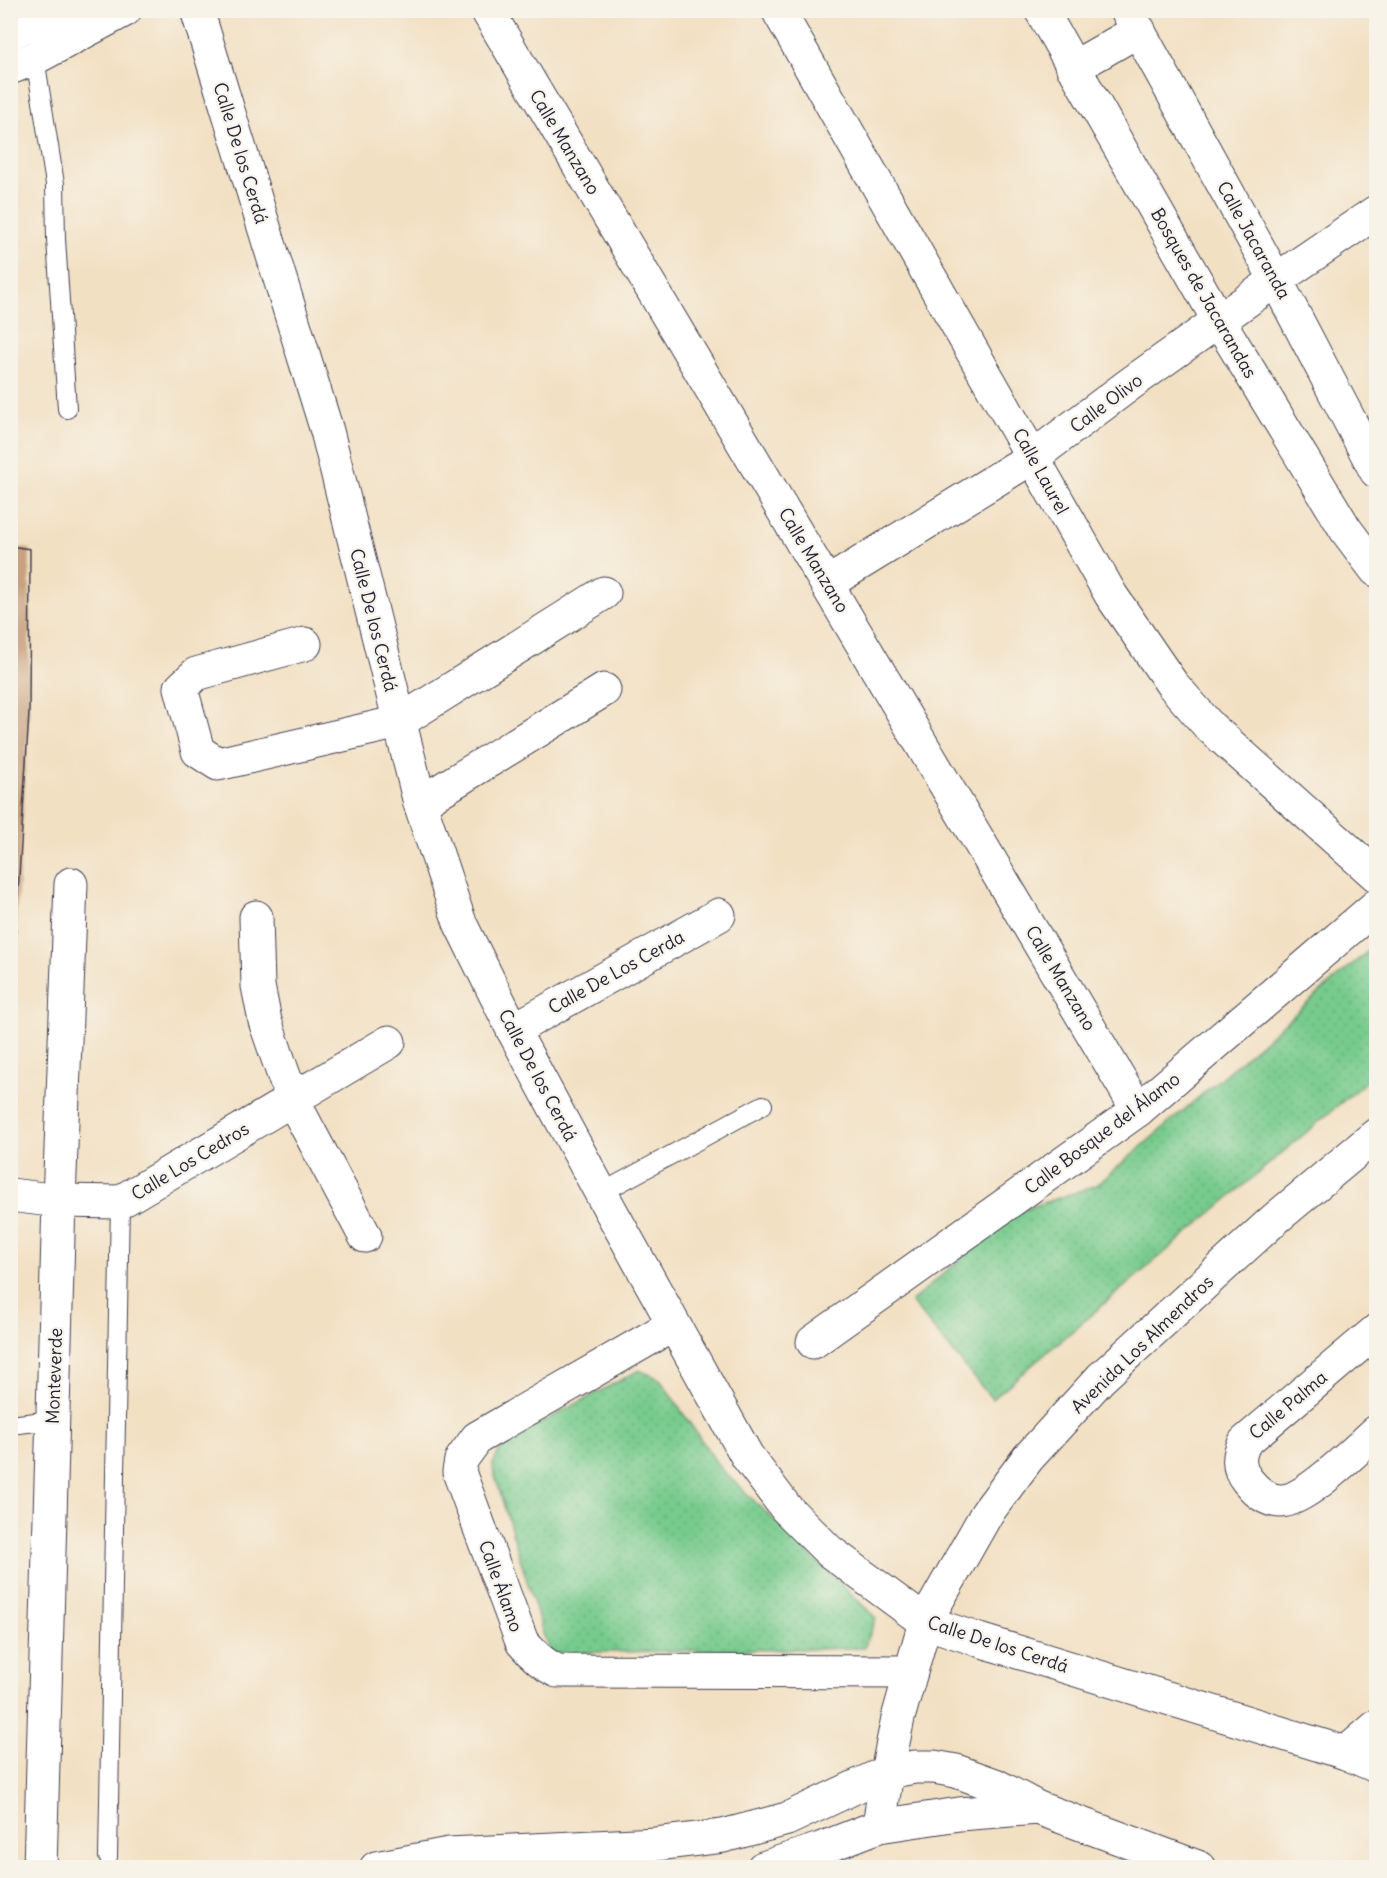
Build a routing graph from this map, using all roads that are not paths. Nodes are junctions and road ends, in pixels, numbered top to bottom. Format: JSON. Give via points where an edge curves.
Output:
{"nodes":[{"id":1,"x":64,"y":10,"type":"edge"},
{"id":2,"x":125,"y":10,"type":"edge"},
{"id":3,"x":197,"y":10,"type":"edge"},
{"id":4,"x":487,"y":10,"type":"edge"},
{"id":5,"x":778,"y":10,"type":"edge"},
{"id":6,"x":1041,"y":10,"type":"edge"},
{"id":7,"x":1133,"y":20,"type":"edge"},
{"id":8,"x":10,"y":33,"type":"edge"},
{"id":9,"x":23,"y":63,"type":"edge"},
{"id":10,"x":1073,"y":68,"type":"junction"},
{"id":11,"x":1377,"y":212,"type":"edge"},
{"id":12,"x":1276,"y":280,"type":"junction"},
{"id":13,"x":1219,"y":321,"type":"junction"},
{"id":14,"x":67,"y":409,"type":"dead end"},
{"id":15,"x":1033,"y":457,"type":"junction"},
{"id":16,"x":1377,"y":471,"type":"edge"},
{"id":17,"x":1377,"y":570,"type":"edge"},
{"id":18,"x":828,"y":583,"type":"junction"},
{"id":19,"x":604,"y":592,"type":"dead end"},
{"id":20,"x":305,"y":644,"type":"dead end"},
{"id":21,"x":604,"y":690,"type":"dead end"},
{"id":22,"x":399,"y":722,"type":"junction"},
{"id":23,"x":420,"y":803,"type":"junction"},
{"id":24,"x":1377,"y":875,"type":"edge"},
{"id":25,"x":71,"y":884,"type":"dead end"},
{"id":26,"x":1377,"y":906,"type":"edge"},
{"id":27,"x":719,"y":915,"type":"dead end"},
{"id":28,"x":256,"y":917,"type":"dead end"},
{"id":29,"x":513,"y":1030,"type":"junction"},
{"id":30,"x":389,"y":1042,"type":"dead end"},
{"id":31,"x":292,"y":1099,"type":"junction"},
{"id":32,"x":763,"y":1106,"type":"dead end"},
{"id":33,"x":1138,"y":1110,"type":"junction"},
{"id":34,"x":1377,"y":1135,"type":"edge"},
{"id":35,"x":601,"y":1193,"type":"junction"},
{"id":36,"x":10,"y":1196,"type":"edge"},
{"id":37,"x":59,"y":1201,"type":"junction"},
{"id":38,"x":120,"y":1202,"type":"junction"},
{"id":39,"x":364,"y":1236,"type":"dead end"},
{"id":40,"x":673,"y":1326,"type":"junction"},
{"id":41,"x":1377,"y":1331,"type":"edge"},
{"id":42,"x":813,"y":1342,"type":"dead end"},
{"id":43,"x":53,"y":1419,"type":"junction"},
{"id":44,"x":10,"y":1425,"type":"edge"},
{"id":45,"x":1377,"y":1432,"type":"edge"},
{"id":46,"x":925,"y":1622,"type":"junction"},
{"id":47,"x":911,"y":1672,"type":"junction"},
{"id":48,"x":1377,"y":1727,"type":"edge"},
{"id":49,"x":1346,"y":1753,"type":"junction"},
{"id":50,"x":1377,"y":1766,"type":"edge"},
{"id":51,"x":887,"y":1772,"type":"junction"},
{"id":52,"x":1038,"y":1808,"type":"junction"},
{"id":53,"x":879,"y":1826,"type":"junction"},
{"id":54,"x":604,"y":1856,"type":"edge"},
{"id":55,"x":656,"y":1856,"type":"edge"},
{"id":56,"x":108,"y":1857,"type":"dead end"},
{"id":57,"x":40,"y":1868,"type":"edge"},
{"id":58,"x":376,"y":1868,"type":"edge"},
{"id":59,"x":763,"y":1868,"type":"edge"},
{"id":60,"x":1200,"y":1868,"type":"edge"}],
"edges":[{"from":1,"to":8,"type":"street"},
{"from":2,"to":9,"type":"street"},
{"from":3,"to":22,"type":"street","name":"Calle De los Cerdá","via":[[327,431]]},
{"from":4,"to":18,"type":"street","name":"Calle Manzano"},
{"from":5,"to":15,"type":"street","name":"Calle Laurel"},
{"from":6,"to":10,"type":"street","name":"Bosques de Jacarandas"},
{"from":7,"to":10,"type":"street"},
{"from":7,"to":12,"type":"street","name":"Calle Jacaranda"},
{"from":9,"to":14,"type":"lane","via":[[55,184]]},
{"from":10,"to":13,"type":"street","name":"Bosques de Jacarandas"},
{"from":11,"to":12,"type":"street","name":"Calle Olivo"},
{"from":12,"to":13,"type":"street","name":"Calle Olivo"},
{"from":12,"to":16,"type":"street","name":"Calle Jacaranda"},
{"from":13,"to":15,"type":"street","name":"Calle Olivo"},
{"from":13,"to":17,"type":"street","name":"Bosques de Jacarandas","via":[[1346,530]]},
{"from":15,"to":18,"type":"street","name":"Calle Olivo"},
{"from":15,"to":24,"type":"street","name":"Calle Laurel","via":[[1111,595],[1172,684],[1209,726]]},
{"from":18,"to":33,"type":"street","name":"Calle Manzano"},
{"from":19,"to":22,"type":"street"},
{"from":20,"to":22,"type":"street","via":[[196,674],[181,688],[198,751],[218,764]]},
{"from":21,"to":23,"type":"street"},
{"from":22,"to":23,"type":"street","name":"Calle De los Cerdá"},
{"from":23,"to":29,"type":"street","name":"Calle De los Cerdá","via":[[460,923]]},
{"from":25,"to":37,"type":"street","name":"Monteverde"},
{"from":26,"to":33,"type":"street","name":"Calle Bosque del Álamo"},
{"from":27,"to":29,"type":"street","name":"Calle De Los Cerda"},
{"from":28,"to":31,"type":"street","via":[[258,986],[265,1021]]},
{"from":29,"to":35,"type":"street","name":"Calle De los Cerdá"},
{"from":30,"to":31,"type":"street","name":"Calle Los Cedros"},
{"from":31,"to":38,"type":"street","name":"Calle Los Cedros"},
{"from":31,"to":39,"type":"street"},
{"from":32,"to":35,"type":"lane"},
{"from":33,"to":42,"type":"street","name":"Calle Bosque del Álamo"},
{"from":34,"to":46,"type":"street","name":"Avenida Los Almendros","via":[[1275,1219],[1101,1378],[1028,1458],[987,1513]]},
{"from":35,"to":40,"type":"street","name":"Calle De los Cerdá"},
{"from":36,"to":37,"type":"street","name":"Calle Los Cedros"},
{"from":37,"to":38,"type":"street","name":"Calle Los Cedros"},
{"from":37,"to":43,"type":"street","name":"Monteverde"},
{"from":38,"to":56,"type":"lane"},
{"from":40,"to":46,"type":"street","name":"Calle De los Cerdá","via":[[747,1456],[786,1508],[829,1551]]},
{"from":40,"to":47,"type":"street","name":"Calle Álamo","via":[[477,1438],[461,1460],[459,1472],[522,1642],[546,1666],[557,1671]]},
{"from":41,"to":45,"type":"street","name":"Calle Palma","via":[[1245,1442],[1239,1464],[1242,1474],[1257,1491],[1284,1501],[1313,1487]]},
{"from":43,"to":44,"type":"lane"},
{"from":43,"to":57,"type":"street","name":"Monteverde"},
{"from":46,"to":47,"type":"street","name":"Avenida Los Almendros"},
{"from":46,"to":49,"type":"street","name":"Calle De los Cerdá"},
{"from":47,"to":51,"type":"street","name":"Avenida Los Almendros"},
{"from":48,"to":49,"type":"street"},
{"from":49,"to":50,"type":"street","name":"Calle De los Cerdá"},
{"from":51,"to":52,"type":"street","via":[[915,1767],[956,1771],[995,1785]]},
{"from":51,"to":53,"type":"street","name":"Avenida Los Almendros"},
{"from":51,"to":55,"type":"street","via":[[787,1819]]},
{"from":52,"to":53,"type":"street"},
{"from":52,"to":60,"type":"street"},
{"from":53,"to":59,"type":"street"},
{"from":54,"to":55,"type":"street"},
{"from":54,"to":58,"type":"street","via":[[449,1854]]}]}
